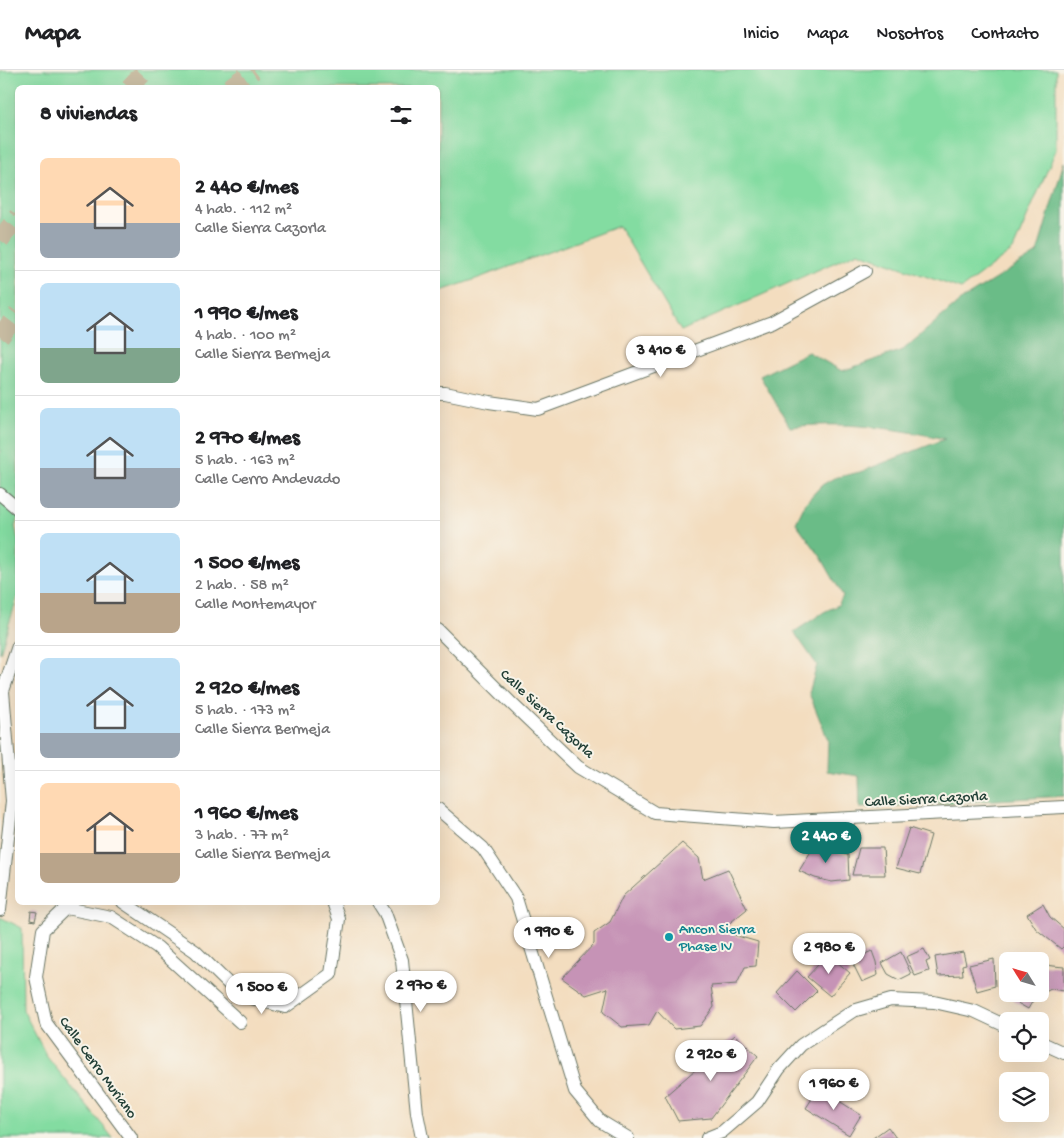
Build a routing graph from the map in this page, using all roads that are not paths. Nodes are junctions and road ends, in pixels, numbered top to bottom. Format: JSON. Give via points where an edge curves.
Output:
{"nodes":[{"id":1,"x":865,"y":272,"type":"dead end"},
{"id":2,"x":440,"y":393,"type":"edge"},
{"id":3,"x":0,"y":494,"type":"edge"},
{"id":4,"x":15,"y":506,"type":"edge"},
{"id":5,"x":440,"y":632,"type":"edge"},
{"id":6,"x":15,"y":655,"type":"edge"},
{"id":7,"x":1064,"y":807,"type":"edge"},
{"id":8,"x":440,"y":810,"type":"edge"},
{"id":9,"x":128,"y":905,"type":"edge"},
{"id":10,"x":333,"y":905,"type":"edge"},
{"id":11,"x":380,"y":905,"type":"edge"},
{"id":12,"x":0,"y":910,"type":"edge"},
{"id":13,"x":240,"y":1022,"type":"dead end"},
{"id":14,"x":999,"y":1023,"type":"edge"},
{"id":15,"x":1049,"y":1046,"type":"edge"},
{"id":16,"x":1064,"y":1053,"type":"edge"},
{"id":17,"x":131,"y":1138,"type":"edge"},
{"id":18,"x":422,"y":1138,"type":"edge"},
{"id":19,"x":628,"y":1138,"type":"edge"},
{"id":20,"x":707,"y":1138,"type":"edge"}],
"edges":[{"from":1,"to":2,"type":"street","via":[[772,322],[538,409]]},
{"from":3,"to":4,"type":"street"},
{"from":5,"to":7,"type":"street","name":"Calle Sierra Cazorla","via":[[578,766],[655,812],[774,822]]},
{"from":6,"to":12,"type":"street","via":[[3,691],[12,801]]},
{"from":8,"to":19,"type":"street","via":[[483,848],[516,898],[574,1091],[600,1121]]},
{"from":9,"to":10,"type":"street","via":[[195,951],[240,995],[285,1007],[331,974],[339,919]]},
{"from":11,"to":18,"type":"street","via":[[402,960]]},
{"from":13,"to":17,"type":"street","name":"Calle Cerro Muriano","via":[[157,947],[111,917],[66,908],[43,930],[36,977],[46,1023]]},
{"from":14,"to":20,"type":"street","via":[[974,1011],[934,1002],[891,1000],[853,1011],[801,1045],[779,1069],[757,1102],[722,1132]]},
{"from":15,"to":16,"type":"street"}]}
